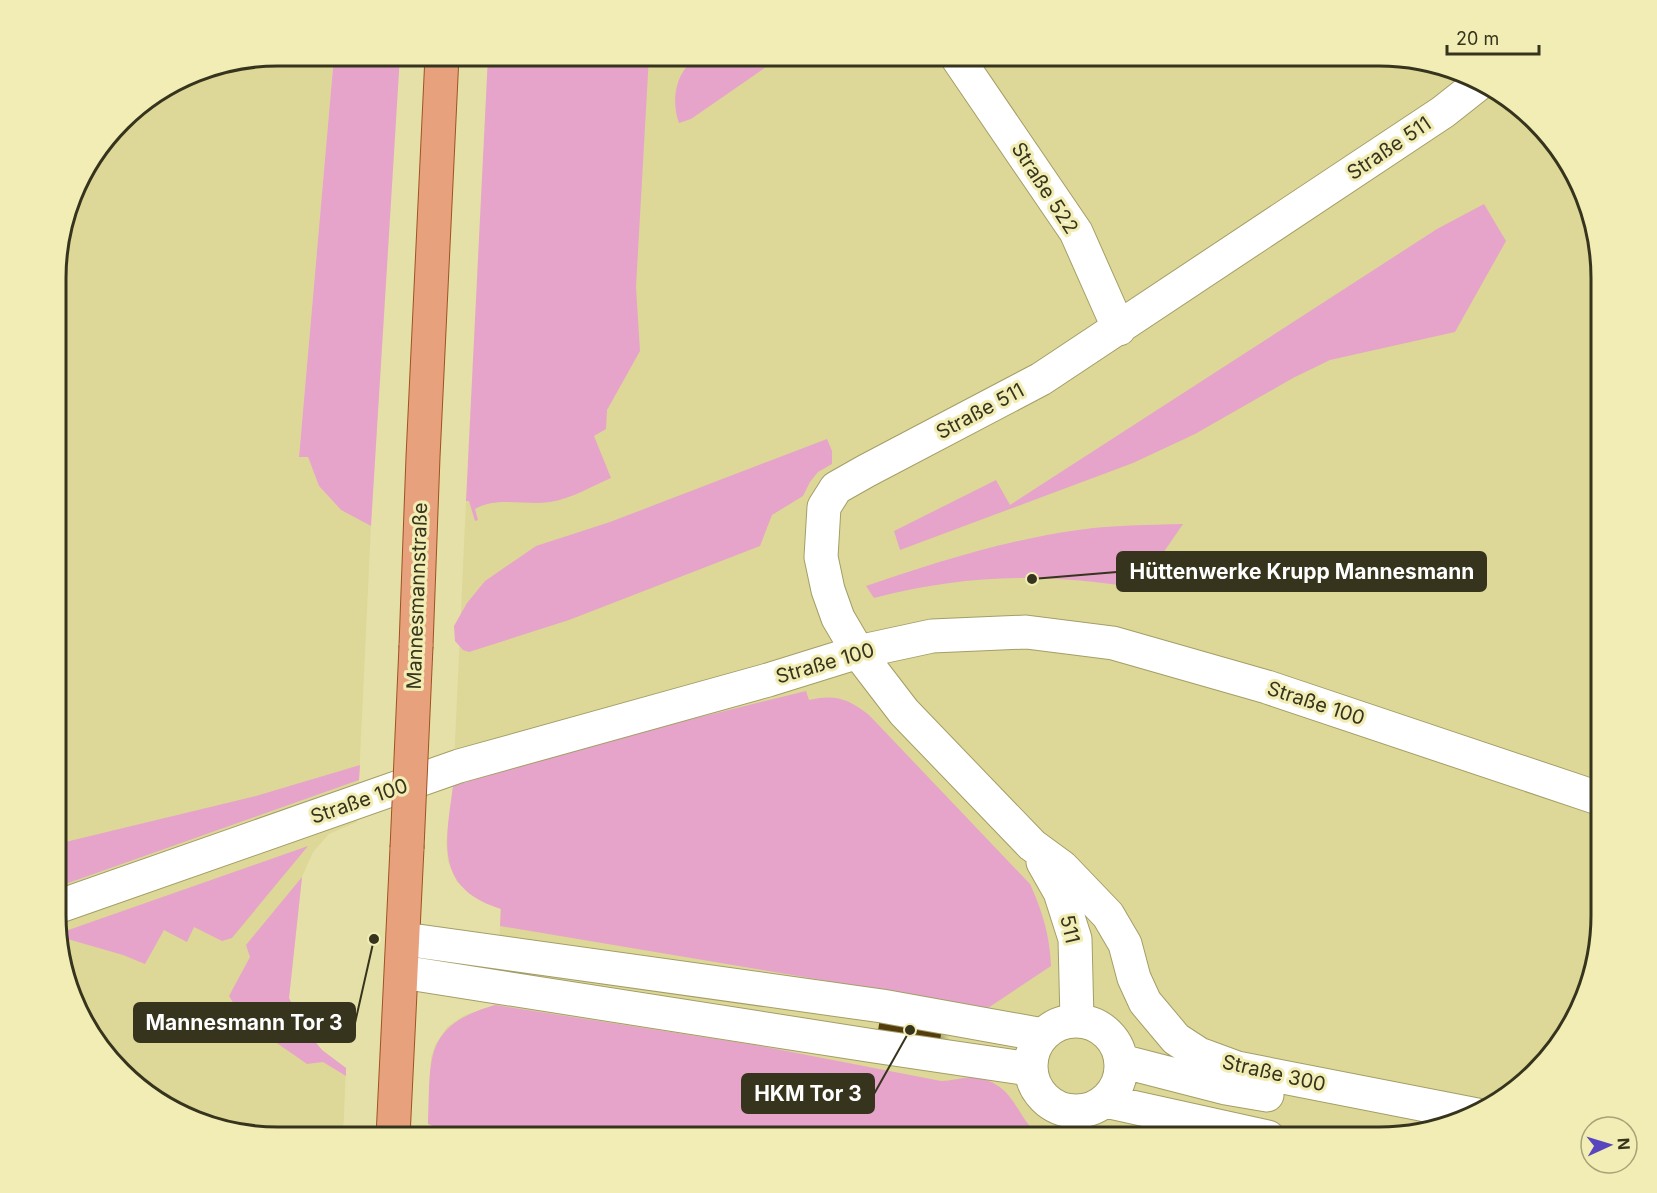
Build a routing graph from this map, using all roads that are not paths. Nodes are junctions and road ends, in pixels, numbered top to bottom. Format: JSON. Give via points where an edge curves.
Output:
{"nodes":[{"id":1,"x":442,"y":66,"type":"edge"},
{"id":2,"x":963,"y":66,"type":"edge"},
{"id":3,"x":1473,"y":88,"type":"edge"},
{"id":4,"x":1119,"y":328,"type":"junction"},
{"id":5,"x":858,"y":652,"type":"junction"},
{"id":6,"x":1591,"y":796,"type":"edge"},
{"id":7,"x":1032,"y":845,"type":"junction"},
{"id":8,"x":66,"y":904,"type":"edge"},
{"id":9,"x":404,"y":939,"type":"junction"},
{"id":10,"x":402,"y":972,"type":"junction"},
{"id":11,"x":1077,"y":1020,"type":"junction"},
{"id":12,"x":1043,"y":1035,"type":"junction"},
{"id":13,"x":1121,"y":1061,"type":"junction"},
{"id":14,"x":1030,"y":1069,"type":"junction"},
{"id":15,"x":1105,"y":1101,"type":"junction"},
{"id":16,"x":1459,"y":1111,"type":"edge"},
{"id":17,"x":1430,"y":1121,"type":"edge"},
{"id":18,"x":393,"y":1127,"type":"edge"},
{"id":19,"x":1223,"y":1127,"type":"edge"}],
"edges":[{"from":1,"to":9,"type":"main road","name":"Mannesmannstraße","bridge":true},
{"from":2,"to":4,"type":"street","name":"Straße 522","via":[[1076,232]]},
{"from":3,"to":4,"type":"street","name":"Straße 511"},
{"from":4,"to":5,"type":"street","name":"Straße 511","via":[[1041,379],[836,488],[824,507],[821,556],[838,618]]},
{"from":5,"to":6,"type":"street","name":"Straße 100","via":[[932,636],[1026,633],[1113,643],[1267,687]]},
{"from":5,"to":7,"type":"street","name":"Straße 511","via":[[903,712]]},
{"from":5,"to":8,"type":"street","name":"Straße 100","via":[[459,766]]},
{"from":7,"to":11,"type":"street","name":"511","via":[[1060,892],[1075,939]]},
{"from":7,"to":16,"type":"street","name":"Straße 300","via":[[1062,867],[1108,915],[1125,944],[1145,1002],[1176,1039],[1199,1054],[1248,1070]]},
{"from":9,"to":10,"type":"main road","name":"Mannesmannstraße"},
{"from":9,"to":12,"type":"street","via":[[882,1006]]},
{"from":10,"to":14,"type":"street"},
{"from":10,"to":18,"type":"main road","name":"Mannesmannstraße"},
{"from":11,"to":12,"type":"street","via":[[1064,1022]]},
{"from":11,"to":13,"type":"street","via":[[1090,1023],[1111,1038]]},
{"from":12,"to":14,"type":"street"},
{"from":13,"to":15,"type":"street","via":[[1120,1076]]},
{"from":13,"to":17,"type":"street","via":[[1237,1090]]},
{"from":14,"to":15,"type":"street","via":[[1041,1095],[1058,1107],[1079,1111]]},
{"from":15,"to":19,"type":"street"}]}
